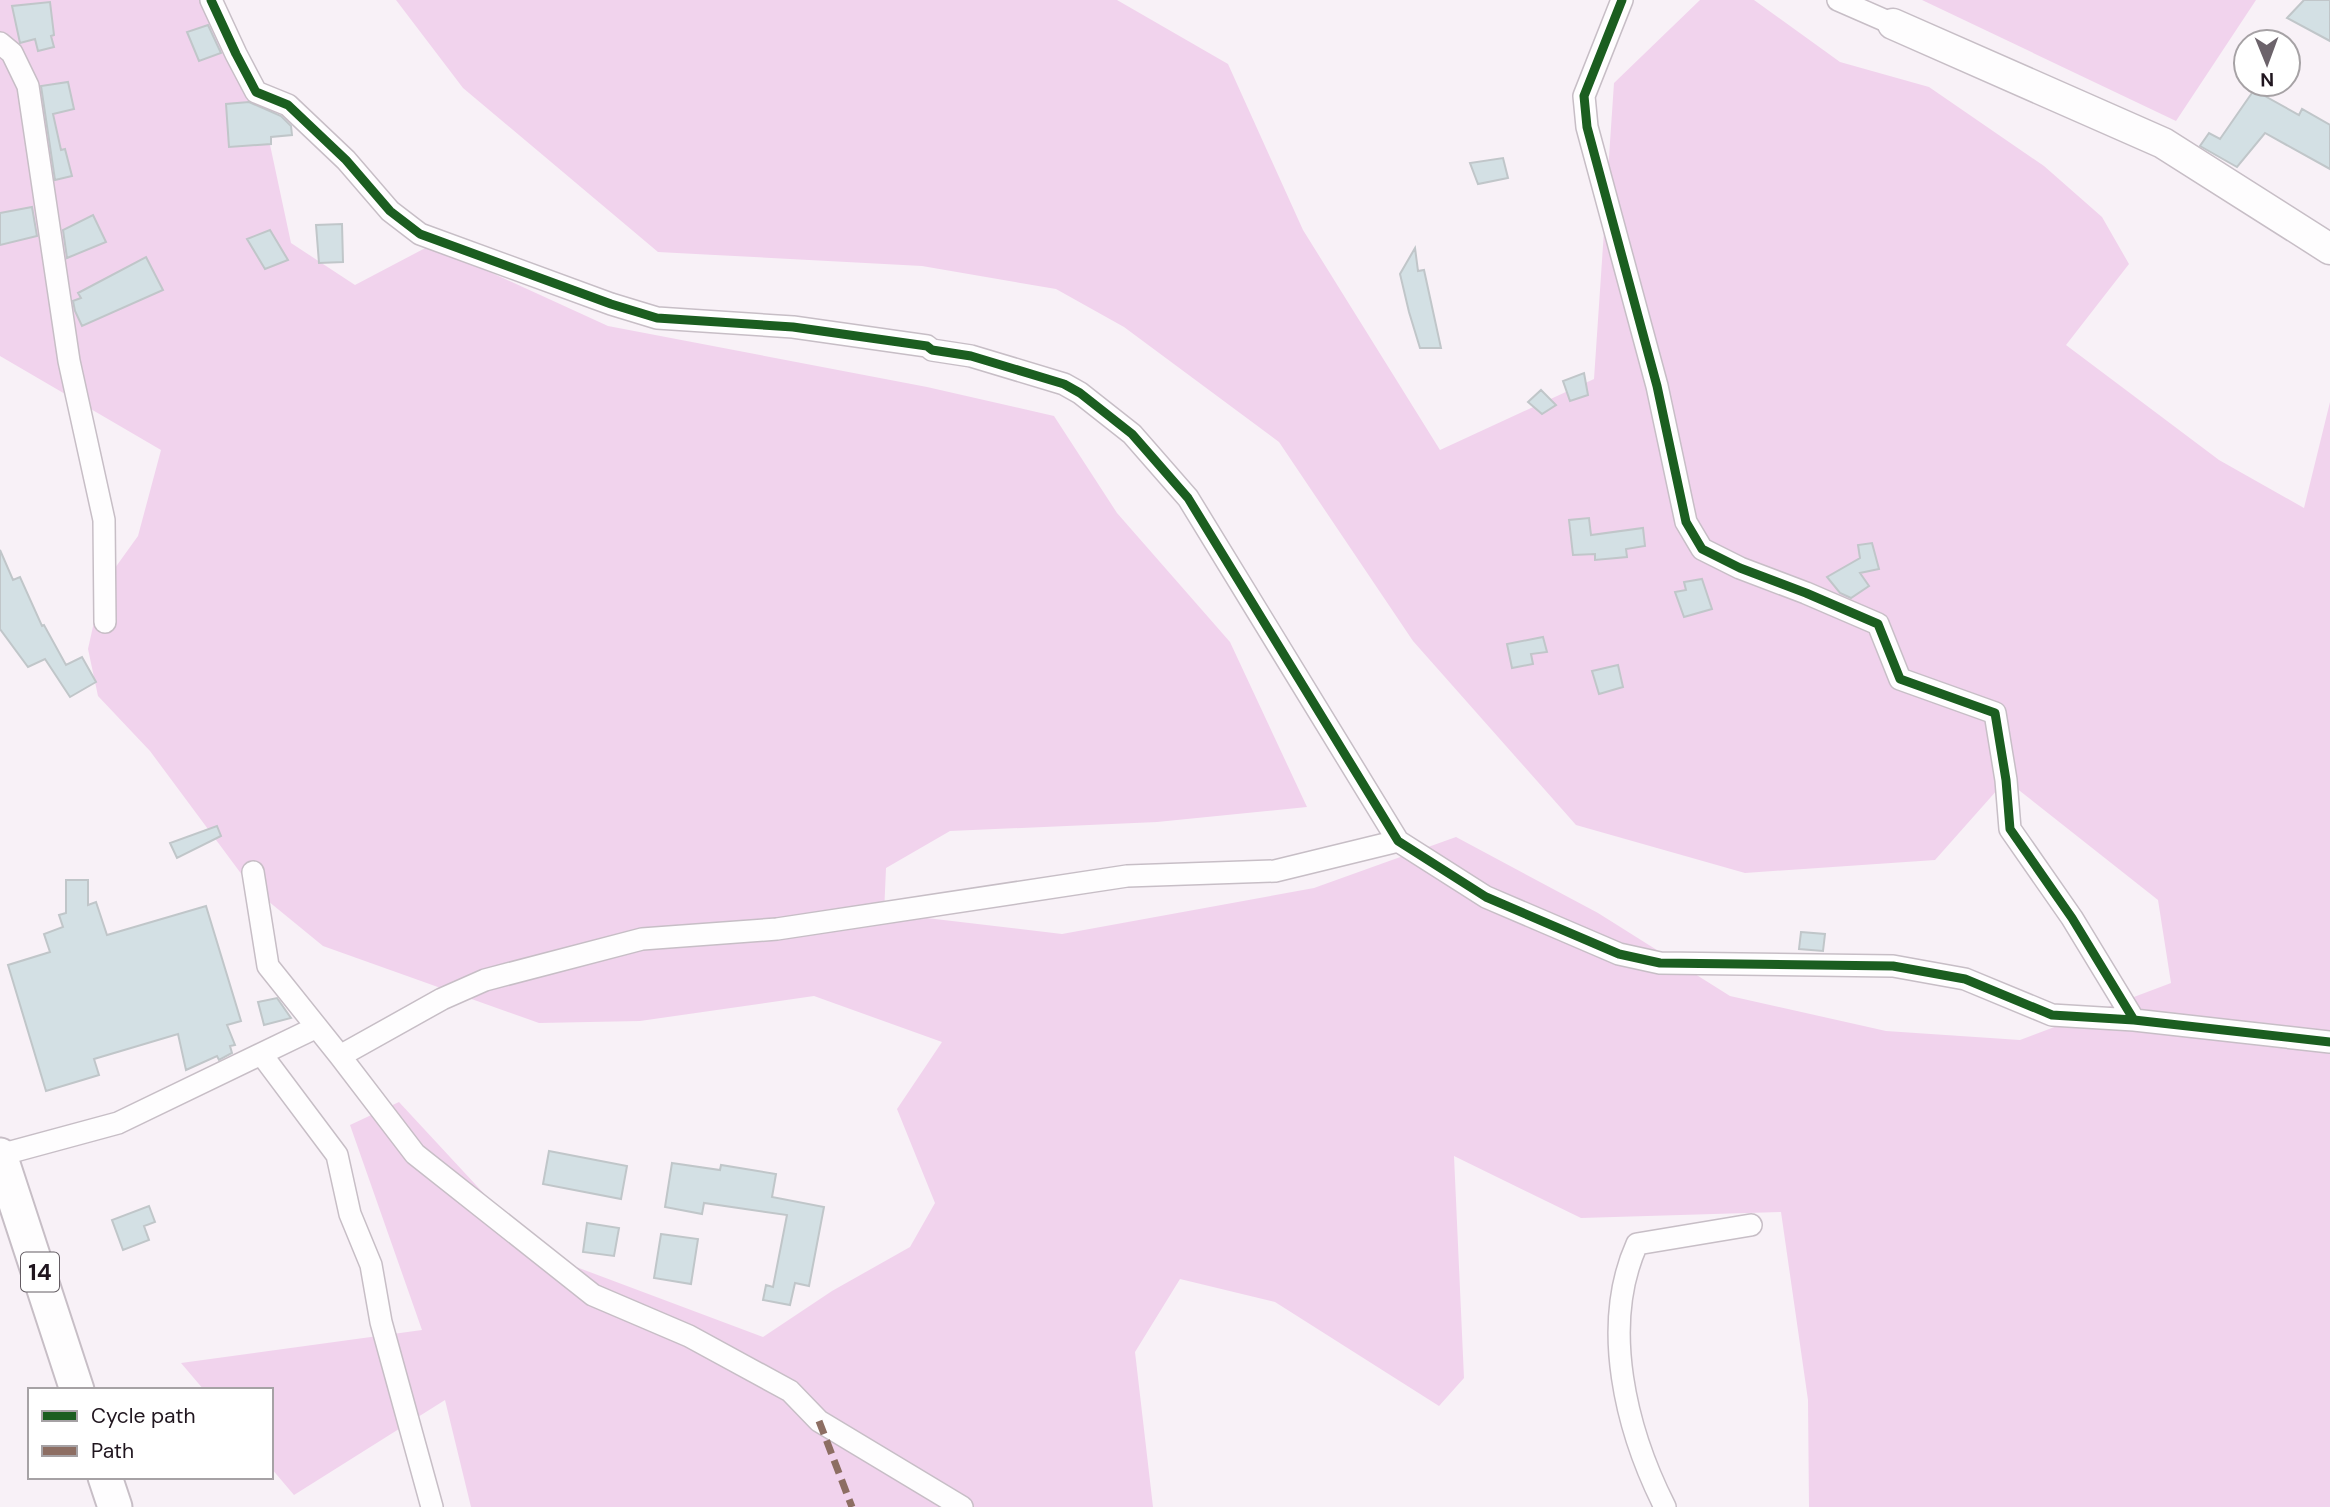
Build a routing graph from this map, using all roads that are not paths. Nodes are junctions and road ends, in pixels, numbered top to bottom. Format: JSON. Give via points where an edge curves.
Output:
{"nodes":[{"id":1,"x":211,"y":0,"type":"edge"},
{"id":2,"x":1622,"y":0,"type":"edge"},
{"id":3,"x":1838,"y":0,"type":"edge"},
{"id":4,"x":1893,"y":24,"type":"joint"},
{"id":5,"x":0,"y":43,"type":"edge"},
{"id":6,"x":2330,"y":249,"type":"edge"},
{"id":7,"x":105,"y":622,"type":"dead end"},
{"id":8,"x":1398,"y":841,"type":"junction"},
{"id":9,"x":253,"y":872,"type":"dead end"},
{"id":10,"x":2134,"y":1020,"type":"junction"},
{"id":11,"x":317,"y":1027,"type":"junction"},
{"id":12,"x":2330,"y":1042,"type":"edge"},
{"id":13,"x":262,"y":1055,"type":"junction"},
{"id":14,"x":340,"y":1056,"type":"junction"},
{"id":15,"x":0,"y":1155,"type":"edge"},
{"id":16,"x":1751,"y":1225,"type":"dead end"},
{"id":17,"x":76,"y":1388,"type":"edge"},
{"id":18,"x":107,"y":1479,"type":"edge"},
{"id":19,"x":115,"y":1507,"type":"edge"},
{"id":20,"x":432,"y":1507,"type":"edge"},
{"id":21,"x":962,"y":1507,"type":"edge"},
{"id":22,"x":1665,"y":1507,"type":"edge"}],
"edges":[{"from":1,"to":8,"type":"street","via":[[256,92],[288,105],[346,160],[390,211],[420,234],[657,318],[793,327],[927,346],[1064,384],[1080,393],[1132,434],[1188,498]]},
{"from":2,"to":10,"type":"street","via":[[1584,96],[1587,127],[1657,386],[1686,522],[1702,549],[1878,624],[1900,679],[1995,713],[2010,829],[2072,918]]},
{"from":3,"to":4,"type":"street"},
{"from":4,"to":6,"type":"street","via":[[2163,143]]},
{"from":5,"to":7,"type":"street","via":[[12,53],[28,86],[69,362],[104,520]]},
{"from":8,"to":10,"type":"street","via":[[1486,897],[1619,954],[1660,963],[1893,965],[1965,979],[2052,1015]]},
{"from":8,"to":14,"type":"street","via":[[1275,871],[1127,876],[777,929],[642,939],[485,980]]},
{"from":9,"to":11,"type":"street","via":[[268,966]]},
{"from":10,"to":12,"type":"street"},
{"from":11,"to":13,"type":"street"},
{"from":11,"to":14,"type":"street"},
{"from":13,"to":15,"type":"street","via":[[118,1124]]},
{"from":13,"to":20,"type":"street","via":[[337,1155],[350,1214],[371,1265],[381,1322]]},
{"from":14,"to":21,"type":"street","via":[[415,1154],[593,1295],[689,1336],[790,1391],[819,1421]]},
{"from":15,"to":17,"type":"main road","number":"14"},
{"from":16,"to":22,"type":"street","via":[[1637,1244],[1627,1267],[1620,1311],[1622,1382]]},
{"from":18,"to":19,"type":"main road"}]}
